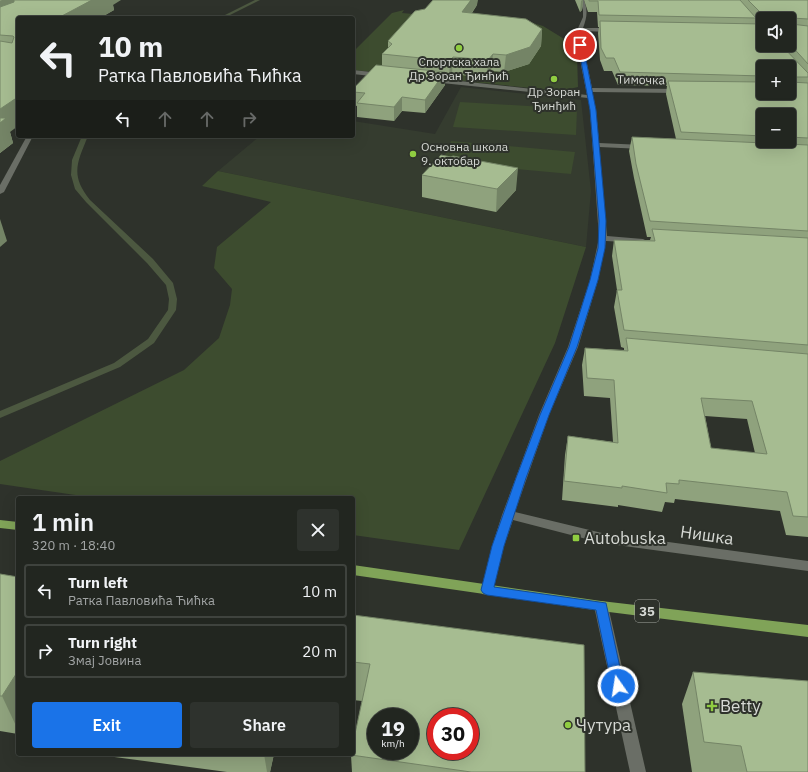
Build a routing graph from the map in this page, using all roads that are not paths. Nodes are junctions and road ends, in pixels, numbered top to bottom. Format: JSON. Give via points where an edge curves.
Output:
{"nodes":[{"id":1,"x":582,"y":0,"type":"edge"},
{"id":2,"x":581,"y":29,"type":"junction"},
{"id":3,"x":620,"y":30,"type":"edge"},
{"id":4,"x":355,"y":72,"type":"edge"},
{"id":5,"x":386,"y":76,"type":"edge"},
{"id":6,"x":425,"y":80,"type":"edge"},
{"id":7,"x":685,"y":91,"type":"edge"},
{"id":8,"x":590,"y":93,"type":"junction"},
{"id":9,"x":29,"y":138,"type":"edge"},
{"id":10,"x":595,"y":145,"type":"junction"},
{"id":11,"x":650,"y":148,"type":"edge"},
{"id":12,"x":0,"y":192,"type":"edge"},
{"id":13,"x":603,"y":238,"type":"junction"},
{"id":14,"x":652,"y":242,"type":"edge"},
{"id":15,"x":573,"y":347,"type":"junction"},
{"id":16,"x":586,"y":348,"type":"edge"},
{"id":17,"x":508,"y":515,"type":"junction"},
{"id":18,"x":0,"y":524,"type":"edge"},
{"id":19,"x":16,"y":526,"type":"edge"},
{"id":20,"x":808,"y":566,"type":"edge"},
{"id":21,"x":355,"y":570,"type":"edge"},
{"id":22,"x":487,"y":590,"type":"junction"},
{"id":23,"x":601,"y":606,"type":"junction"},
{"id":24,"x":808,"y":631,"type":"edge"},
{"id":25,"x":638,"y":772,"type":"edge"}],
"edges":[{"from":1,"to":2,"type":"street","via":[[585,10]]},
{"from":2,"to":3,"type":"street"},
{"from":2,"to":8,"type":"street","via":[[578,35]]},
{"from":4,"to":5,"type":"street"},
{"from":6,"to":8,"type":"street","name":"Тимочка"},
{"from":7,"to":8,"type":"street","name":"Тимочка"},
{"from":8,"to":10,"type":"street"},
{"from":9,"to":12,"type":"street"},
{"from":10,"to":11,"type":"street"},
{"from":10,"to":13,"type":"street"},
{"from":13,"to":14,"type":"street"},
{"from":13,"to":15,"type":"street","via":[[594,280]]},
{"from":15,"to":16,"type":"street"},
{"from":15,"to":17,"type":"street","via":[[544,415]]},
{"from":17,"to":20,"type":"street","name":"Нишка","via":[[602,538]]},
{"from":17,"to":22,"type":"street"},
{"from":18,"to":19,"type":"main road"},
{"from":21,"to":22,"type":"main road","number":"35"},
{"from":22,"to":23,"type":"main road","number":"35"},
{"from":23,"to":24,"type":"main road","number":"35"},
{"from":23,"to":25,"type":"street"}]}
